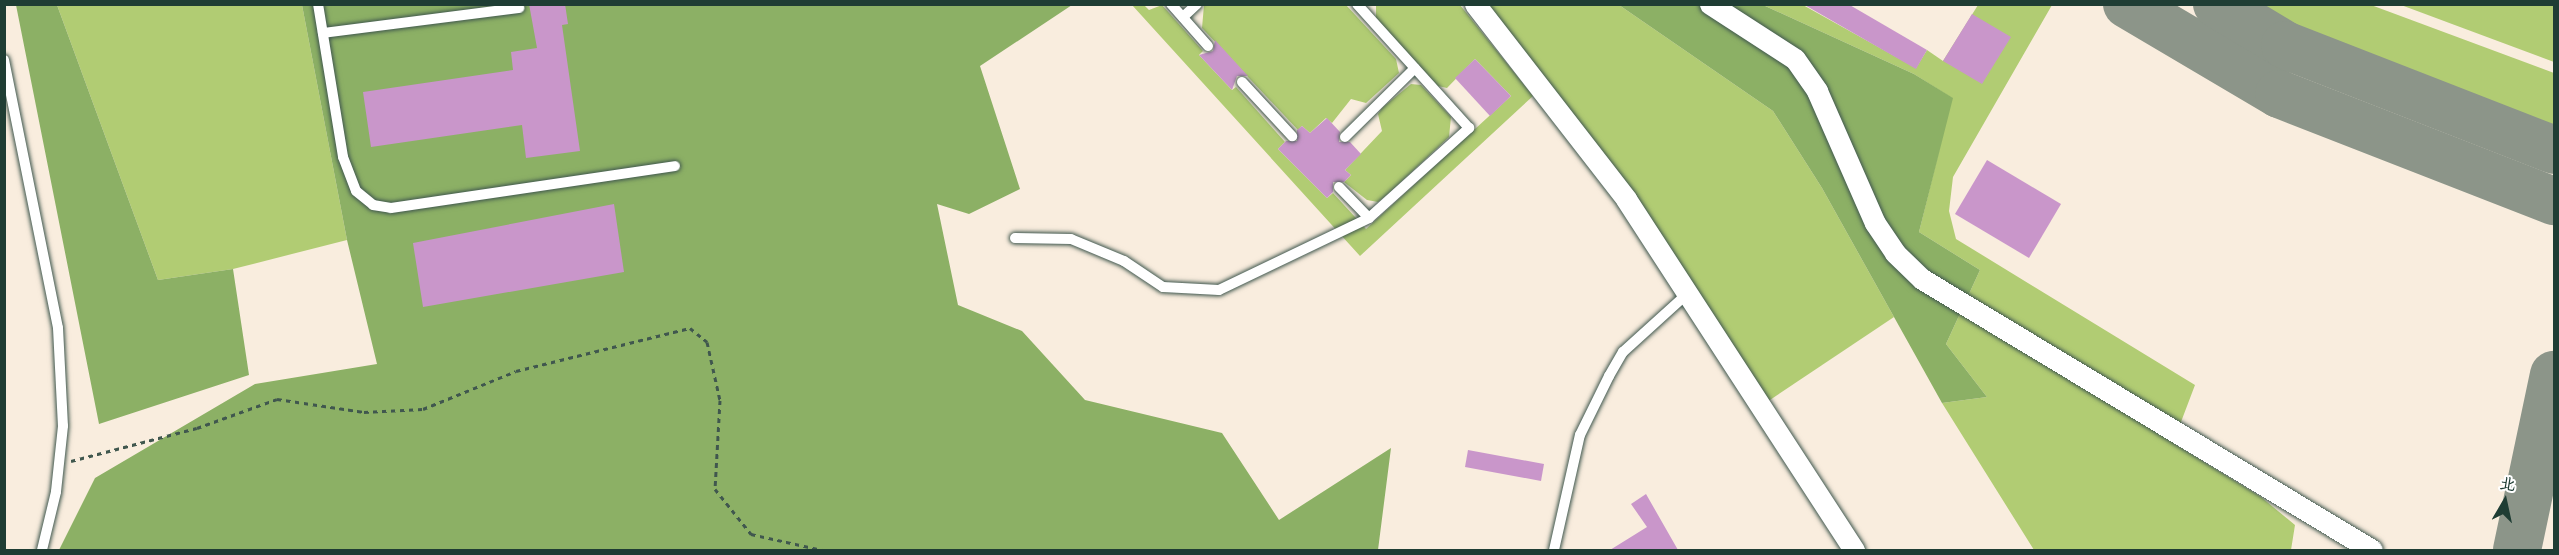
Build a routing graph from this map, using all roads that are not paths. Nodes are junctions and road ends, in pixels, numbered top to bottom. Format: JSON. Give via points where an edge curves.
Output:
{"nodes":[{"id":1,"x":318,"y":4,"type":"edge"},
{"id":2,"x":1171,"y":4,"type":"edge"},
{"id":3,"x":1197,"y":4,"type":"edge"},
{"id":4,"x":1475,"y":4,"type":"edge"},
{"id":5,"x":1710,"y":4,"type":"edge"},
{"id":6,"x":1359,"y":5,"type":"edge"},
{"id":7,"x":519,"y":8,"type":"dead end"},
{"id":8,"x":1183,"y":17,"type":"junction"},
{"id":9,"x":323,"y":33,"type":"junction"},
{"id":10,"x":1208,"y":46,"type":"dead end"},
{"id":11,"x":4,"y":60,"type":"edge"},
{"id":12,"x":1415,"y":68,"type":"junction"},
{"id":13,"x":1242,"y":82,"type":"dead end"},
{"id":14,"x":1292,"y":136,"type":"dead end"},
{"id":15,"x":1345,"y":137,"type":"dead end"},
{"id":16,"x":675,"y":166,"type":"dead end"},
{"id":17,"x":1338,"y":187,"type":"dead end"},
{"id":18,"x":1369,"y":218,"type":"junction"},
{"id":19,"x":1015,"y":238,"type":"dead end"},
{"id":20,"x":1688,"y":293,"type":"junction"},
{"id":21,"x":42,"y":550,"type":"edge"},
{"id":22,"x":1554,"y":550,"type":"edge"},
{"id":23,"x":1854,"y":550,"type":"edge"},
{"id":24,"x":2372,"y":550,"type":"edge"}],
"edges":[{"from":1,"to":9,"type":"lane"},
{"from":2,"to":8,"type":"lane"},
{"from":3,"to":8,"type":"lane"},
{"from":4,"to":20,"type":"street","via":[[1626,198]]},
{"from":5,"to":24,"type":"street","via":[[1795,59],[1817,91],[1875,223],[1895,253],[1922,279]]},
{"from":6,"to":12,"type":"lane"},
{"from":7,"to":9,"type":"lane"},
{"from":8,"to":10,"type":"lane"},
{"from":9,"to":16,"type":"lane","via":[[343,157],[356,191],[373,206],[391,208]]},
{"from":11,"to":21,"type":"lane","via":[[58,328],[63,426]]},
{"from":12,"to":15,"type":"lane"},
{"from":12,"to":18,"type":"lane","via":[[1469,129]]},
{"from":13,"to":14,"type":"lane"},
{"from":17,"to":18,"type":"lane"},
{"from":18,"to":19,"type":"lane","via":[[1219,290],[1163,287],[1124,261],[1071,239]]},
{"from":20,"to":22,"type":"lane","via":[[1623,352],[1609,376],[1581,435]]},
{"from":20,"to":23,"type":"street"}]}
